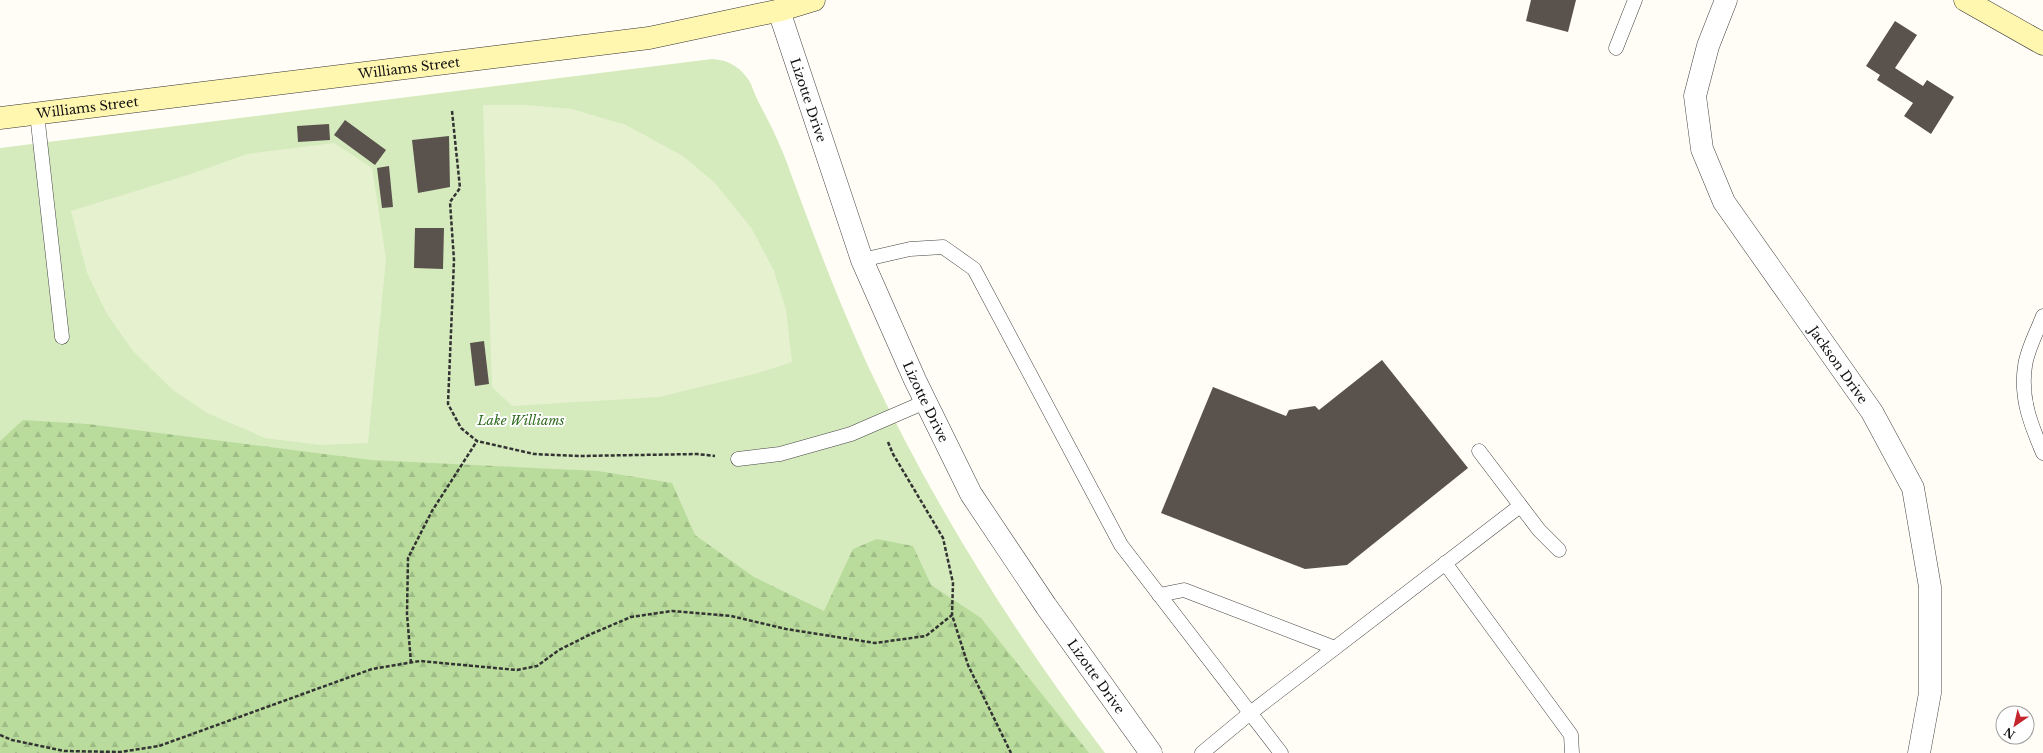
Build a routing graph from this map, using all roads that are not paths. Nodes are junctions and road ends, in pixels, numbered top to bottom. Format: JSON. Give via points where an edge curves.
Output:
{"nodes":[{"id":1,"x":814,"y":0,"type":"edge"},
{"id":2,"x":1634,"y":0,"type":"edge"},
{"id":3,"x":1726,"y":0,"type":"edge"},
{"id":4,"x":1965,"y":0,"type":"edge"},
{"id":5,"x":779,"y":11,"type":"junction"},
{"id":6,"x":2043,"y":44,"type":"edge"},
{"id":7,"x":1616,"y":48,"type":"dead end"},
{"id":8,"x":38,"y":114,"type":"junction"},
{"id":9,"x":0,"y":118,"type":"edge"},
{"id":10,"x":862,"y":260,"type":"junction"},
{"id":11,"x":2043,"y":316,"type":"edge"},
{"id":12,"x":62,"y":337,"type":"dead end"},
{"id":13,"x":925,"y":402,"type":"junction"},
{"id":14,"x":1479,"y":451,"type":"dead end"},
{"id":15,"x":2043,"y":453,"type":"edge"},
{"id":16,"x":738,"y":460,"type":"road end"},
{"id":17,"x":1520,"y":506,"type":"junction"},
{"id":18,"x":1559,"y":550,"type":"dead end"},
{"id":19,"x":1445,"y":563,"type":"junction"},
{"id":20,"x":1159,"y":595,"type":"junction"},
{"id":21,"x":1335,"y":648,"type":"junction"},
{"id":22,"x":1249,"y":714,"type":"junction"},
{"id":23,"x":1151,"y":753,"type":"edge"},
{"id":24,"x":1202,"y":753,"type":"edge"},
{"id":25,"x":1281,"y":753,"type":"edge"},
{"id":26,"x":1572,"y":753,"type":"edge"},
{"id":27,"x":1919,"y":753,"type":"edge"}],
"edges":[{"from":1,"to":5,"type":"main road","name":"Williams Street"},
{"from":2,"to":7,"type":"lane"},
{"from":3,"to":27,"type":"street","name":"Jackson Drive","via":[[1708,46],[1695,96],[1702,149],[1724,202],[1872,412],[1913,488],[1930,588],[1930,693]]},
{"from":4,"to":6,"type":"main road"},
{"from":5,"to":8,"type":"main road","name":"Williams Street","via":[[649,38]]},
{"from":5,"to":10,"type":"street","name":"Lizotte Drive"},
{"from":8,"to":9,"type":"main road","name":"Williams Street"},
{"from":8,"to":12,"type":"lane"},
{"from":10,"to":13,"type":"street","name":"Lizotte Drive"},
{"from":10,"to":20,"type":"lane","via":[[910,248],[943,247],[974,269],[1121,545]]},
{"from":11,"to":15,"type":"lane","via":[[2025,365],[2024,389],[2029,419]]},
{"from":13,"to":16,"type":"lane","via":[[851,434],[780,454]]},
{"from":13,"to":23,"type":"street","name":"Lizotte Drive","via":[[971,494],[1050,612]]},
{"from":14,"to":17,"type":"lane"},
{"from":17,"to":18,"type":"lane"},
{"from":17,"to":19,"type":"lane"},
{"from":19,"to":21,"type":"lane"},
{"from":19,"to":26,"type":"lane","via":[[1571,735]]},
{"from":20,"to":21,"type":"lane","via":[[1184,590]]},
{"from":20,"to":22,"type":"lane"},
{"from":21,"to":22,"type":"lane"},
{"from":22,"to":24,"type":"lane"},
{"from":22,"to":25,"type":"lane"}]}
